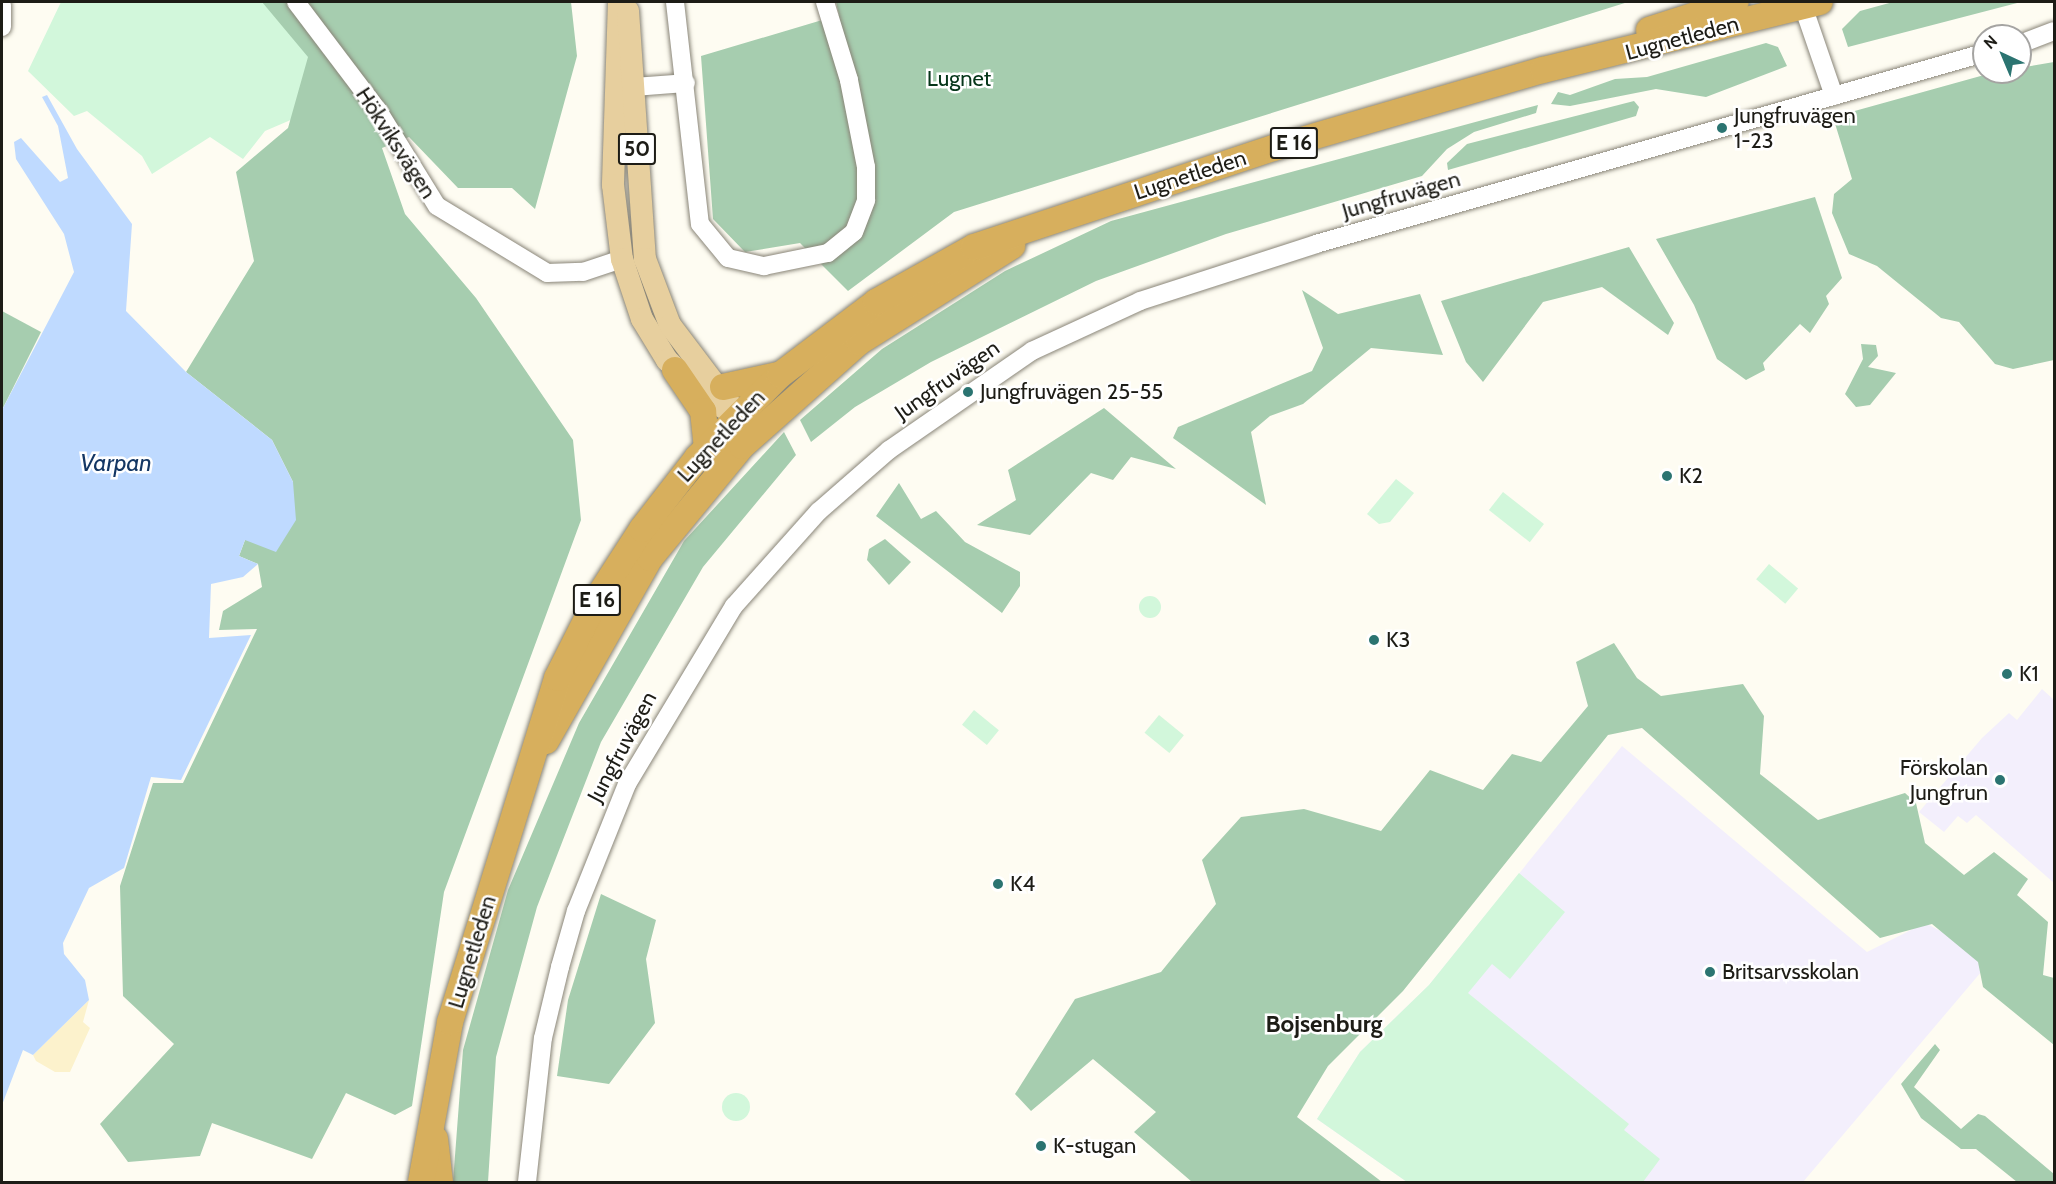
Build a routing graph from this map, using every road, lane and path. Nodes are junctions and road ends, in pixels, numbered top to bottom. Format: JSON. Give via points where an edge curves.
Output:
{"nodes":[{"id":1,"x":296,"y":2,"type":"edge"},
{"id":2,"x":619,"y":2,"type":"edge"},
{"id":3,"x":626,"y":2,"type":"edge"},
{"id":4,"x":675,"y":2,"type":"edge"},
{"id":5,"x":825,"y":2,"type":"edge"},
{"id":6,"x":1736,"y":2,"type":"edge"},
{"id":7,"x":1809,"y":3,"type":"edge"},
{"id":8,"x":2,"y":5,"type":"edge"},
{"id":9,"x":2,"y":27,"type":"edge"},
{"id":10,"x":2055,"y":32,"type":"edge"},
{"id":11,"x":2032,"y":40,"type":"edge"},
{"id":12,"x":2032,"y":42,"type":"edge"},
{"id":13,"x":2055,"y":42,"type":"edge"},
{"id":14,"x":1972,"y":56,"type":"edge"},
{"id":15,"x":1543,"y":70,"type":"junction"},
{"id":16,"x":687,"y":83,"type":"junction"},
{"id":17,"x":624,"y":87,"type":"junction"},
{"id":18,"x":1834,"y":96,"type":"junction"},
{"id":19,"x":1048,"y":225,"type":"junction"},
{"id":20,"x":644,"y":252,"type":"junction"},
{"id":21,"x":622,"y":259,"type":"junction"},
{"id":22,"x":675,"y":370,"type":"junction"},
{"id":23,"x":780,"y":375,"type":"junction"},
{"id":24,"x":723,"y":387,"type":"junction"},
{"id":25,"x":736,"y":416,"type":"junction"},
{"id":26,"x":754,"y":433,"type":"junction"},
{"id":27,"x":707,"y":447,"type":"junction"},
{"id":28,"x":526,"y":774,"type":"junction"},
{"id":29,"x":434,"y":1132,"type":"junction"},
{"id":30,"x":421,"y":1182,"type":"edge"},
{"id":31,"x":440,"y":1182,"type":"edge"},
{"id":32,"x":527,"y":1182,"type":"edge"}],
"edges":[{"from":1,"to":21,"type":"street","name":"Hökviksvägen","via":[[377,109],[437,206],[547,273],[583,272]]},
{"from":2,"to":17,"type":"main road","number":"50"},
{"from":3,"to":17,"type":"main road","number":"50"},
{"from":4,"to":16,"type":"street"},
{"from":5,"to":16,"type":"street","via":[[866,167],[861,218],[846,240],[828,253],[764,266],[728,258],[715,247],[697,206]]},
{"from":6,"to":15,"type":"highway","name":"Lugnetleden","number":"E 16"},
{"from":7,"to":15,"type":"highway","name":"Lugnetleden","number":"E 16"},
{"from":7,"to":18,"type":"street"},
{"from":8,"to":9,"type":"street"},
{"from":10,"to":11,"type":"street"},
{"from":12,"to":13,"type":"street"},
{"from":14,"to":18,"type":"street","name":"Jungfruvägen"},
{"from":15,"to":19,"type":"highway","name":"Lugnetleden","number":"E 16","via":[[1164,182]]},
{"from":16,"to":17,"type":"street"},
{"from":17,"to":20,"type":"main road","number":"50"},
{"from":17,"to":21,"type":"main road","number":"50","via":[[613,185]]},
{"from":18,"to":32,"type":"street","name":"Jungfruvägen","via":[[1316,244],[1140,301],[1032,351],[889,450],[819,511],[734,606],[627,784],[576,911],[560,967],[543,1038]]},
{"from":19,"to":23,"type":"highway","name":"Lugnetleden","number":"E 16","via":[[974,247],[932,268]]},
{"from":19,"to":26,"type":"highway","name":"Lugnetleden","number":"E 16","via":[[867,337]]},
{"from":20,"to":21,"type":"main road","name":"Hökviksvägen"},
{"from":20,"to":24,"type":"main road","number":"50","via":[[670,325]]},
{"from":21,"to":22,"type":"main road","number":"50","via":[[642,319]]},
{"from":22,"to":25,"type":"main road","number":"50"},
{"from":22,"to":27,"type":"highway","number":"50","via":[[703,411]]},
{"from":23,"to":24,"type":"highway"},
{"from":23,"to":25,"type":"highway","name":"Lugnetleden","number":"E 16"},
{"from":24,"to":25,"type":"main road","number":"50"},
{"from":25,"to":26,"type":"highway"},
{"from":25,"to":27,"type":"highway","name":"Lugnetleden","number":"E 16"},
{"from":26,"to":28,"type":"highway","name":"Lugnetleden","number":"E 16","via":[[650,558]]},
{"from":27,"to":28,"type":"highway","name":"Lugnetleden","number":"E 16","via":[[642,529],[598,597],[557,678]]},
{"from":28,"to":29,"type":"highway","name":"Lugnetleden","number":"E 16","via":[[450,1022]]},
{"from":29,"to":30,"type":"highway","name":"Lugnetleden","number":"E 16"},
{"from":29,"to":31,"type":"highway","name":"Lugnetleden","number":"E 16"}]}
